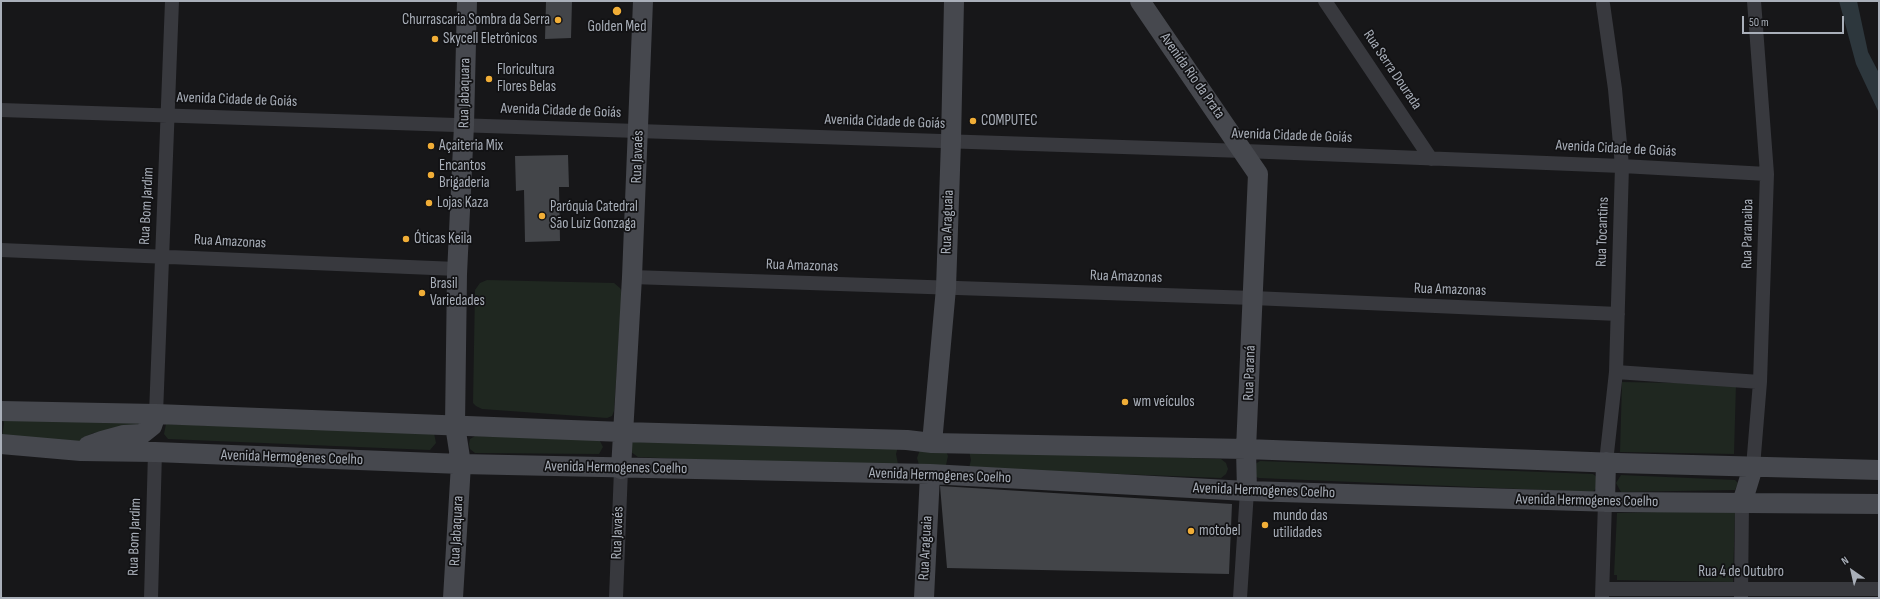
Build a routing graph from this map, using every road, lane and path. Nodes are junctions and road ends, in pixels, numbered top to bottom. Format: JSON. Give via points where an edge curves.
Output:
{"nodes":[{"id":1,"x":172,"y":1,"type":"edge"},
{"id":2,"x":467,"y":1,"type":"edge"},
{"id":3,"x":643,"y":1,"type":"edge"},
{"id":4,"x":954,"y":1,"type":"edge"},
{"id":5,"x":1140,"y":1,"type":"edge"},
{"id":6,"x":1325,"y":1,"type":"edge"},
{"id":7,"x":1754,"y":1,"type":"edge"},
{"id":8,"x":1603,"y":4,"type":"dead end"},
{"id":9,"x":1,"y":110,"type":"edge"},
{"id":10,"x":169,"y":115,"type":"junction"},
{"id":11,"x":464,"y":125,"type":"junction"},
{"id":12,"x":639,"y":131,"type":"junction"},
{"id":13,"x":951,"y":142,"type":"junction"},
{"id":14,"x":1244,"y":151,"type":"junction"},
{"id":15,"x":1431,"y":159,"type":"junction"},
{"id":16,"x":1622,"y":166,"type":"junction"},
{"id":17,"x":1767,"y":174,"type":"junction"},
{"id":18,"x":1,"y":250,"type":"edge"},
{"id":19,"x":161,"y":256,"type":"junction"},
{"id":20,"x":457,"y":269,"type":"junction"},
{"id":21,"x":632,"y":277,"type":"junction"},
{"id":22,"x":946,"y":288,"type":"junction"},
{"id":23,"x":1253,"y":298,"type":"junction"},
{"id":24,"x":1618,"y":314,"type":"junction"},
{"id":25,"x":1616,"y":372,"type":"junction"},
{"id":26,"x":1760,"y":382,"type":"junction"},
{"id":27,"x":1,"y":410,"type":"edge"},
{"id":28,"x":156,"y":414,"type":"junction"},
{"id":29,"x":455,"y":425,"type":"junction"},
{"id":30,"x":623,"y":432,"type":"junction"},
{"id":31,"x":932,"y":442,"type":"junction"},
{"id":32,"x":1,"y":444,"type":"edge"},
{"id":33,"x":1246,"y":449,"type":"junction"},
{"id":34,"x":81,"y":451,"type":"junction"},
{"id":35,"x":155,"y":452,"type":"junction"},
{"id":36,"x":1606,"y":462,"type":"junction"},
{"id":37,"x":461,"y":464,"type":"junction"},
{"id":38,"x":1752,"y":467,"type":"junction"},
{"id":39,"x":621,"y":469,"type":"junction"},
{"id":40,"x":1879,"y":470,"type":"edge"},
{"id":41,"x":930,"y":474,"type":"junction"},
{"id":42,"x":1247,"y":491,"type":"junction"},
{"id":43,"x":1605,"y":502,"type":"junction"},
{"id":44,"x":1742,"y":503,"type":"junction"},
{"id":45,"x":1879,"y":504,"type":"edge"},
{"id":46,"x":1879,"y":589,"type":"edge"},
{"id":47,"x":1741,"y":593,"type":"edge"},
{"id":48,"x":1603,"y":594,"type":"edge"},
{"id":49,"x":151,"y":598,"type":"edge"},
{"id":50,"x":454,"y":598,"type":"edge"},
{"id":51,"x":616,"y":598,"type":"edge"},
{"id":52,"x":924,"y":598,"type":"edge"},
{"id":53,"x":1240,"y":598,"type":"edge"}],
"edges":[{"from":1,"to":10,"type":"street","name":"Rua Bom Jardim"},
{"from":2,"to":11,"type":"main road","name":"Rua Jabaquara"},
{"from":3,"to":12,"type":"main road","name":"Rua Javaés"},
{"from":4,"to":13,"type":"main road","name":"Rua Araguaia"},
{"from":5,"to":14,"type":"main road","name":"Avenida Rio da Prata"},
{"from":6,"to":15,"type":"street","name":"Rua Serra Dourada"},
{"from":7,"to":17,"type":"street","name":"Rua Paranaiba"},
{"from":8,"to":16,"type":"street","name":"Rua Tocantins","via":[[1615,89]]},
{"from":9,"to":10,"type":"street","name":"Avenida Cidade de Goiás"},
{"from":10,"to":11,"type":"street","name":"Avenida Cidade de Goiás"},
{"from":10,"to":19,"type":"street","name":"Rua Bom Jardim"},
{"from":11,"to":12,"type":"street","name":"Avenida Cidade de Goiás"},
{"from":11,"to":20,"type":"main road","name":"Rua Jabaquara"},
{"from":12,"to":13,"type":"street","name":"Avenida Cidade de Goiás"},
{"from":12,"to":21,"type":"main road","name":"Rua Javaés"},
{"from":13,"to":14,"type":"street","name":"Avenida Cidade de Goiás"},
{"from":13,"to":22,"type":"main road","name":"Rua Araguaia"},
{"from":14,"to":15,"type":"street","name":"Avenida Cidade de Goiás"},
{"from":14,"to":23,"type":"main road","name":"Rua Paraná","via":[[1258,174]]},
{"from":15,"to":16,"type":"street","name":"Avenida Cidade de Goiás"},
{"from":16,"to":17,"type":"street","name":"Avenida Cidade de Goiás"},
{"from":16,"to":24,"type":"street","name":"Rua Tocantins"},
{"from":17,"to":26,"type":"street","name":"Rua Paranaiba"},
{"from":18,"to":19,"type":"street","name":"Rua Amazonas"},
{"from":19,"to":20,"type":"street","name":"Rua Amazonas"},
{"from":19,"to":28,"type":"street","name":"Rua Bom Jardim"},
{"from":20,"to":29,"type":"main road","name":"Rua Jabaquara"},
{"from":21,"to":22,"type":"street","name":"Rua Amazonas"},
{"from":21,"to":30,"type":"main road","name":"Rua Javaés"},
{"from":22,"to":23,"type":"street","name":"Rua Amazonas"},
{"from":22,"to":31,"type":"main road","name":"Rua Araguaia"},
{"from":23,"to":24,"type":"street","name":"Rua Amazonas"},
{"from":23,"to":33,"type":"main road","name":"Rua Paraná"},
{"from":24,"to":25,"type":"street","name":"Rua Tocantins"},
{"from":25,"to":26,"type":"street"},
{"from":25,"to":36,"type":"street","name":"Rua Tocantins"},
{"from":26,"to":38,"type":"street","name":"Rua Paranaiba"},
{"from":27,"to":28,"type":"main road"},
{"from":28,"to":29,"type":"main road"},
{"from":28,"to":34,"type":"main road","via":[[148,431],[142,434],[102,440]]},
{"from":29,"to":30,"type":"main road"},
{"from":29,"to":37,"type":"main road","name":"Rua Jabaquara"},
{"from":30,"to":31,"type":"main road"},
{"from":30,"to":39,"type":"main road","name":"Rua Javaés"},
{"from":31,"to":33,"type":"main road"},
{"from":31,"to":41,"type":"main road","via":[[943,446],[948,461],[940,472]]},
{"from":32,"to":34,"type":"main road","name":"Avenida Hermogenes Coelho"},
{"from":33,"to":36,"type":"main road"},
{"from":33,"to":42,"type":"main road","name":"Rua Paraná"},
{"from":34,"to":35,"type":"main road","name":"Avenida Hermogenes Coelho"},
{"from":35,"to":37,"type":"main road","name":"Avenida Hermogenes Coelho"},
{"from":35,"to":49,"type":"street","name":"Rua Bom Jardim"},
{"from":36,"to":38,"type":"main road"},
{"from":36,"to":43,"type":"main road"},
{"from":37,"to":39,"type":"main road","name":"Avenida Hermogenes Coelho"},
{"from":37,"to":50,"type":"main road","name":"Rua Jabaquara"},
{"from":38,"to":40,"type":"main road"},
{"from":38,"to":44,"type":"main road"},
{"from":39,"to":41,"type":"main road","name":"Avenida Hermogenes Coelho"},
{"from":39,"to":51,"type":"street","name":"Rua Javaés"},
{"from":41,"to":42,"type":"main road","name":"Avenida Hermogenes Coelho"},
{"from":41,"to":52,"type":"main road","name":"Rua Araguaia"},
{"from":42,"to":43,"type":"main road","name":"Avenida Hermogenes Coelho"},
{"from":42,"to":53,"type":"street","name":"Rua Paraná"},
{"from":43,"to":44,"type":"main road","name":"Avenida Hermogenes Coelho"},
{"from":43,"to":48,"type":"street"},
{"from":44,"to":45,"type":"main road","name":"Avenida Hermogenes Coelho"},
{"from":44,"to":47,"type":"street"},
{"from":46,"to":47,"type":"street","name":"Rua 4 de Outubro"},
{"from":47,"to":48,"type":"street","name":"Rua 4 de Outubro"}]}
